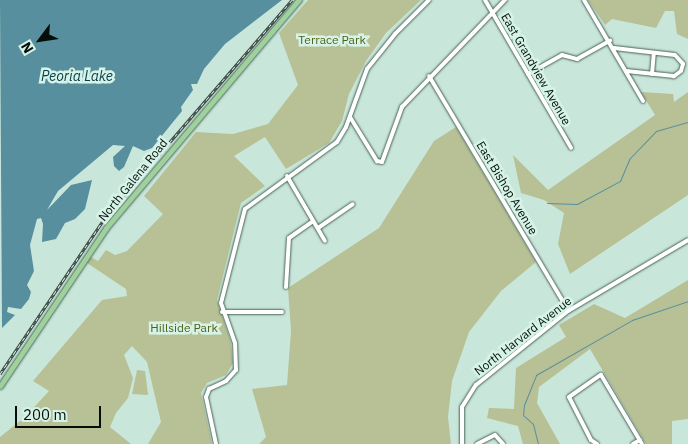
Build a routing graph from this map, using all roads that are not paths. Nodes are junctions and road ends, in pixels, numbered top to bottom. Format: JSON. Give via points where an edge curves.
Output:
{"nodes":[{"id":1,"x":299,"y":0,"type":"edge"},
{"id":2,"x":429,"y":0,"type":"edge"},
{"id":3,"x":484,"y":0,"type":"edge"},
{"id":4,"x":505,"y":0,"type":"edge"},
{"id":5,"x":584,"y":0,"type":"edge"},
{"id":6,"x":492,"y":12,"type":"junction"},
{"id":7,"x":610,"y":41,"type":"junction"},
{"id":8,"x":614,"y":48,"type":"junction"},
{"id":9,"x":654,"y":53,"type":"junction"},
{"id":10,"x":626,"y":71,"type":"junction"},
{"id":11,"x":528,"y":74,"type":"junction"},
{"id":12,"x":652,"y":74,"type":"junction"},
{"id":13,"x":429,"y":76,"type":"junction"},
{"id":14,"x":643,"y":101,"type":"dead end"},
{"id":15,"x":350,"y":117,"type":"junction"},
{"id":16,"x":571,"y":148,"type":"dead end"},
{"id":17,"x":287,"y":176,"type":"junction"},
{"id":18,"x":353,"y":204,"type":"dead end"},
{"id":19,"x":314,"y":222,"type":"junction"},
{"id":20,"x":318,"y":228,"type":"junction"},
{"id":21,"x":688,"y":240,"type":"edge"},
{"id":22,"x":325,"y":241,"type":"dead end"},
{"id":23,"x":286,"y":287,"type":"dead end"},
{"id":24,"x":568,"y":310,"type":"junction"},
{"id":25,"x":222,"y":312,"type":"junction"},
{"id":26,"x":282,"y":312,"type":"dead end"},
{"id":27,"x":0,"y":386,"type":"edge"},
{"id":28,"x":641,"y":442,"type":"edge"},
{"id":29,"x":216,"y":444,"type":"edge"},
{"id":30,"x":462,"y":444,"type":"edge"},
{"id":31,"x":477,"y":444,"type":"edge"},
{"id":32,"x":503,"y":444,"type":"edge"},
{"id":33,"x":598,"y":444,"type":"edge"},
{"id":34,"x":632,"y":444,"type":"edge"}],
"edges":[{"from":1,"to":27,"type":"main road","name":"North Galena Road","via":[[106,228]]},
{"from":2,"to":15,"type":"street","via":[[395,34],[367,69]]},
{"from":3,"to":6,"type":"street","name":"East Grandview Avenue"},
{"from":4,"to":6,"type":"street"},
{"from":5,"to":7,"type":"street"},
{"from":6,"to":11,"type":"street","name":"East Grandview Avenue"},
{"from":6,"to":13,"type":"street"},
{"from":7,"to":8,"type":"street"},
{"from":7,"to":11,"type":"street","via":[[577,60],[562,55]]},
{"from":8,"to":9,"type":"street"},
{"from":8,"to":10,"type":"street"},
{"from":9,"to":12,"type":"street"},
{"from":9,"to":12,"type":"street","via":[[676,55],[682,60],[683,67],[674,76]]},
{"from":10,"to":12,"type":"street"},
{"from":10,"to":14,"type":"street"},
{"from":11,"to":16,"type":"street","name":"East Grandview Avenue"},
{"from":13,"to":15,"type":"street","via":[[399,111],[383,160],[377,160]]},
{"from":13,"to":24,"type":"street","name":"East Bishop Avenue"},
{"from":15,"to":17,"type":"street","via":[[335,143]]},
{"from":17,"to":19,"type":"street"},
{"from":17,"to":25,"type":"street","via":[[244,210],[221,298]]},
{"from":18,"to":20,"type":"street"},
{"from":19,"to":20,"type":"street"},
{"from":19,"to":23,"type":"street","via":[[289,238]]},
{"from":20,"to":22,"type":"street"},
{"from":21,"to":24,"type":"street","name":"North Harvard Avenue"},
{"from":24,"to":30,"type":"street","name":"North Harvard Avenue","via":[[471,390],[462,410]]},
{"from":25,"to":26,"type":"street"},
{"from":25,"to":29,"type":"street","via":[[233,336],[237,366],[230,377],[206,394]]},
{"from":28,"to":33,"type":"street","via":[[603,376],[568,397],[590,439]]},
{"from":28,"to":34,"type":"street"},
{"from":31,"to":32,"type":"street","via":[[496,435]]}]}
